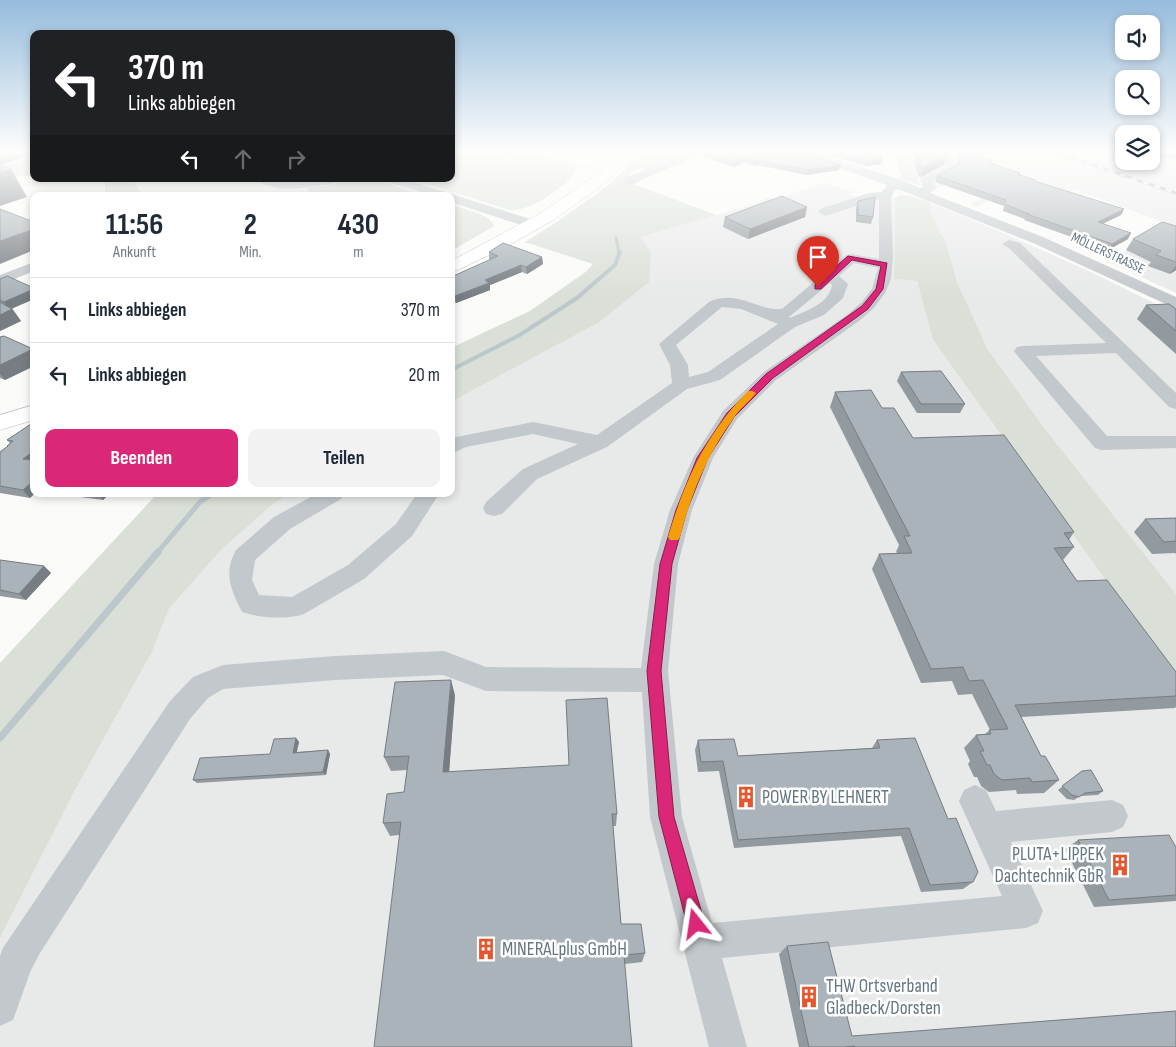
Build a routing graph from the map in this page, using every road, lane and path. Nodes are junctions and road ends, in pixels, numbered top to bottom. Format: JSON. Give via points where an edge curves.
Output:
{"nodes":[{"id":1,"x":457,"y":200,"type":"edge"},
{"id":2,"x":557,"y":200,"type":"edge"},
{"id":3,"x":855,"y":200,"type":"edge"},
{"id":4,"x":885,"y":200,"type":"edge"},
{"id":5,"x":941,"y":200,"type":"edge"},
{"id":6,"x":825,"y":212,"type":"dead end"},
{"id":7,"x":528,"y":222,"type":"junction"},
{"id":8,"x":1009,"y":244,"type":"dead end"},
{"id":9,"x":455,"y":254,"type":"edge"},
{"id":10,"x":885,"y":265,"type":"junction"},
{"id":11,"x":455,"y":266,"type":"edge"},
{"id":12,"x":30,"y":268,"type":"edge"},
{"id":13,"x":830,"y":276,"type":"junction"},
{"id":14,"x":0,"y":280,"type":"edge"},
{"id":15,"x":1176,"y":303,"type":"edge"},
{"id":16,"x":771,"y":314,"type":"junction"},
{"id":17,"x":789,"y":324,"type":"junction"},
{"id":18,"x":1120,"y":348,"type":"junction"},
{"id":19,"x":681,"y":385,"type":"junction"},
{"id":20,"x":1176,"y":403,"type":"edge"},
{"id":21,"x":30,"y":413,"type":"edge"},
{"id":22,"x":0,"y":423,"type":"edge"},
{"id":23,"x":600,"y":442,"type":"junction"},
{"id":24,"x":1176,"y":442,"type":"edge"},
{"id":25,"x":455,"y":445,"type":"edge"},
{"id":26,"x":328,"y":497,"type":"edge"},
{"id":27,"x":426,"y":497,"type":"edge"},
{"id":28,"x":494,"y":508,"type":"dead end"},
{"id":29,"x":655,"y":680,"type":"junction"},
{"id":30,"x":1112,"y":816,"type":"dead end"},
{"id":31,"x":701,"y":942,"type":"junction"},
{"id":32,"x":0,"y":1007,"type":"edge"},
{"id":33,"x":728,"y":1047,"type":"edge"}],
"edges":[{"from":1,"to":7,"type":"street"},
{"from":2,"to":7,"type":"main road"},
{"from":3,"to":6,"type":"street"},
{"from":4,"to":10,"type":"street"},
{"from":5,"to":15,"type":"street","name":"MÖLLERSTRASSE","via":[[1085,259]]},
{"from":7,"to":9,"type":"main road"},
{"from":7,"to":11,"type":"main road"},
{"from":8,"to":18,"type":"street","via":[[1015,246]]},
{"from":10,"to":13,"type":"street","via":[[851,258]]},
{"from":10,"to":29,"type":"street","via":[[880,289],[865,308],[770,376],[730,415],[703,458],[682,510],[666,564]]},
{"from":12,"to":14,"type":"street"},
{"from":13,"to":16,"type":"street","via":[[786,313]]},
{"from":13,"to":17,"type":"street","via":[[840,284],[838,295],[818,312]]},
{"from":16,"to":17,"type":"street"},
{"from":16,"to":19,"type":"street","via":[[732,302],[717,303],[667,344],[679,365]]},
{"from":17,"to":19,"type":"street","via":[[714,376]]},
{"from":18,"to":20,"type":"street"},
{"from":18,"to":24,"type":"street","via":[[1023,351],[1102,443]]},
{"from":19,"to":23,"type":"street"},
{"from":21,"to":22,"type":"main road"},
{"from":23,"to":25,"type":"street","via":[[533,428]]},
{"from":23,"to":28,"type":"street","via":[[530,474]]},
{"from":26,"to":27,"type":"street","via":[[282,523],[244,556],[240,580],[252,605],[295,607],[356,572],[404,530]]},
{"from":29,"to":31,"type":"street","via":[[666,817]]},
{"from":29,"to":32,"type":"street","via":[[486,679],[444,663],[335,668],[211,680],[199,686],[180,710],[72,872],[16,961]]},
{"from":30,"to":31,"type":"street","via":[[982,815],[1026,911]]},
{"from":31,"to":33,"type":"street"}]}
